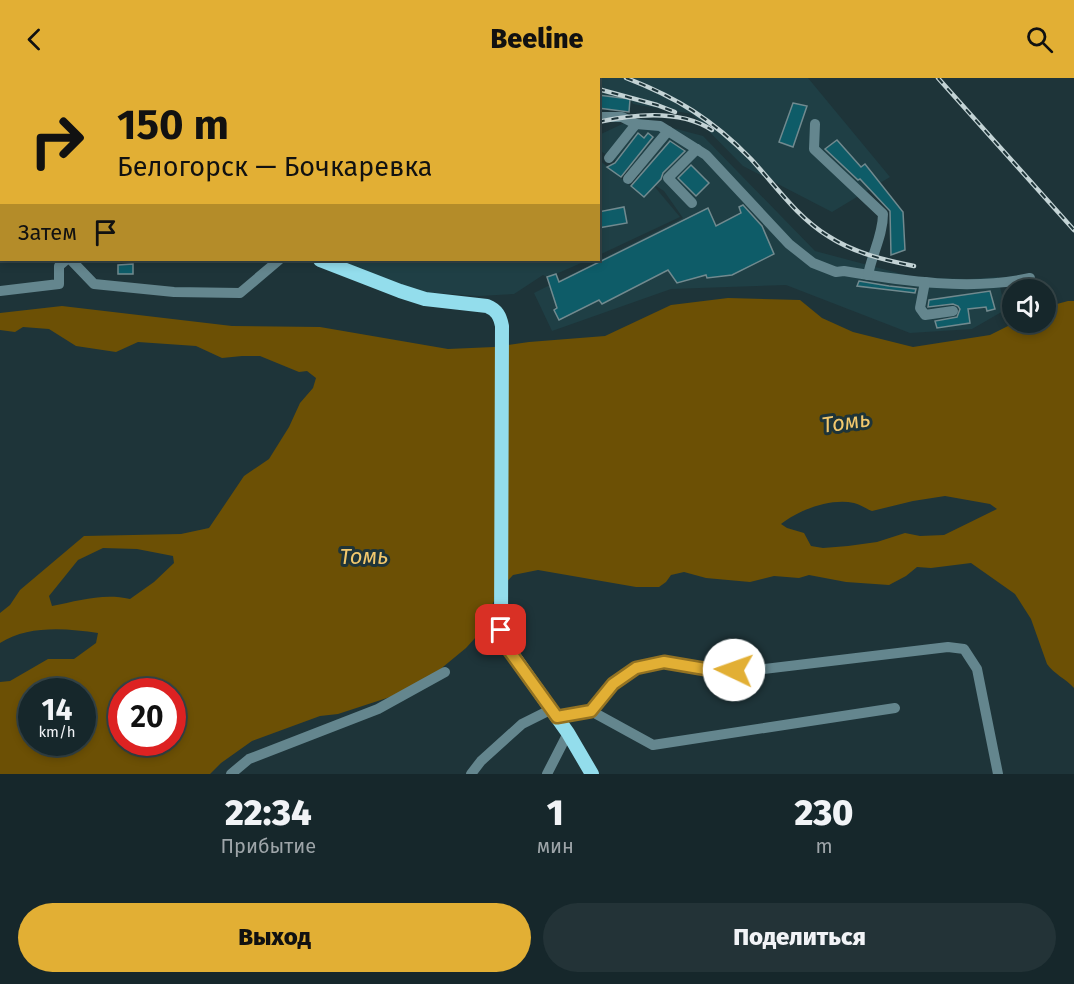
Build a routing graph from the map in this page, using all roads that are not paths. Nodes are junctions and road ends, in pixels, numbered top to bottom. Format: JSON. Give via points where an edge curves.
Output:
{"nodes":[{"id":1,"x":600,"y":117,"type":"edge"},
{"id":2,"x":636,"y":124,"type":"junction"},
{"id":3,"x":815,"y":124,"type":"dead end"},
{"id":4,"x":668,"y":132,"type":"junction"},
{"id":5,"x":697,"y":149,"type":"junction"},
{"id":6,"x":609,"y":158,"type":"dead end"},
{"id":7,"x":628,"y":179,"type":"dead end"},
{"id":8,"x":693,"y":203,"type":"dead end"},
{"id":9,"x":67,"y":261,"type":"edge"},
{"id":10,"x":70,"y":261,"type":"edge"},
{"id":11,"x":278,"y":261,"type":"edge"},
{"id":12,"x":323,"y":261,"type":"edge"},
{"id":13,"x":868,"y":275,"type":"junction"},
{"id":14,"x":1030,"y":278,"type":"dead end"},
{"id":15,"x":925,"y":282,"type":"junction"},
{"id":16,"x":0,"y":291,"type":"edge"},
{"id":17,"x":953,"y":311,"type":"dead end"},
{"id":18,"x":445,"y":672,"type":"dead end"},
{"id":19,"x":896,"y":708,"type":"dead end"},
{"id":20,"x":591,"y":711,"type":"junction"},
{"id":21,"x":554,"y":713,"type":"junction"},
{"id":22,"x":568,"y":733,"type":"junction"},
{"id":23,"x":231,"y":774,"type":"edge"},
{"id":24,"x":471,"y":774,"type":"edge"},
{"id":25,"x":547,"y":774,"type":"edge"},
{"id":26,"x":592,"y":774,"type":"edge"},
{"id":27,"x":998,"y":774,"type":"edge"}],
"edges":[{"from":1,"to":2,"type":"street","via":[[622,117]]},
{"from":2,"to":4,"type":"street","via":[[660,126]]},
{"from":2,"to":6,"type":"street"},
{"from":3,"to":13,"type":"street","via":[[814,149],[883,214],[883,227]]},
{"from":4,"to":5,"type":"street"},
{"from":4,"to":7,"type":"street"},
{"from":5,"to":8,"type":"street","via":[[668,178]]},
{"from":5,"to":13,"type":"street","via":[[789,244],[813,263],[836,273]]},
{"from":9,"to":16,"type":"street","via":[[59,266],[59,284]]},
{"from":10,"to":11,"type":"street","via":[[94,284],[174,292],[240,293]]},
{"from":12,"to":21,"type":"main road","via":[[425,299],[488,306],[500,317],[501,630],[503,642]]},
{"from":13,"to":15,"type":"street"},
{"from":14,"to":15,"type":"street","via":[[1011,282]]},
{"from":15,"to":17,"type":"street","via":[[920,308],[925,315]]},
{"from":18,"to":23,"type":"street","via":[[378,709],[249,759]]},
{"from":19,"to":20,"type":"street","via":[[653,745]]},
{"from":20,"to":21,"type":"street"},
{"from":20,"to":27,"type":"street","via":[[613,684],[636,668],[664,662],[711,670],[756,670],[948,647],[964,649],[977,669]]},
{"from":21,"to":22,"type":"main road"},
{"from":21,"to":24,"type":"street","via":[[522,724]]},
{"from":22,"to":25,"type":"street"},
{"from":22,"to":26,"type":"main road"}]}
